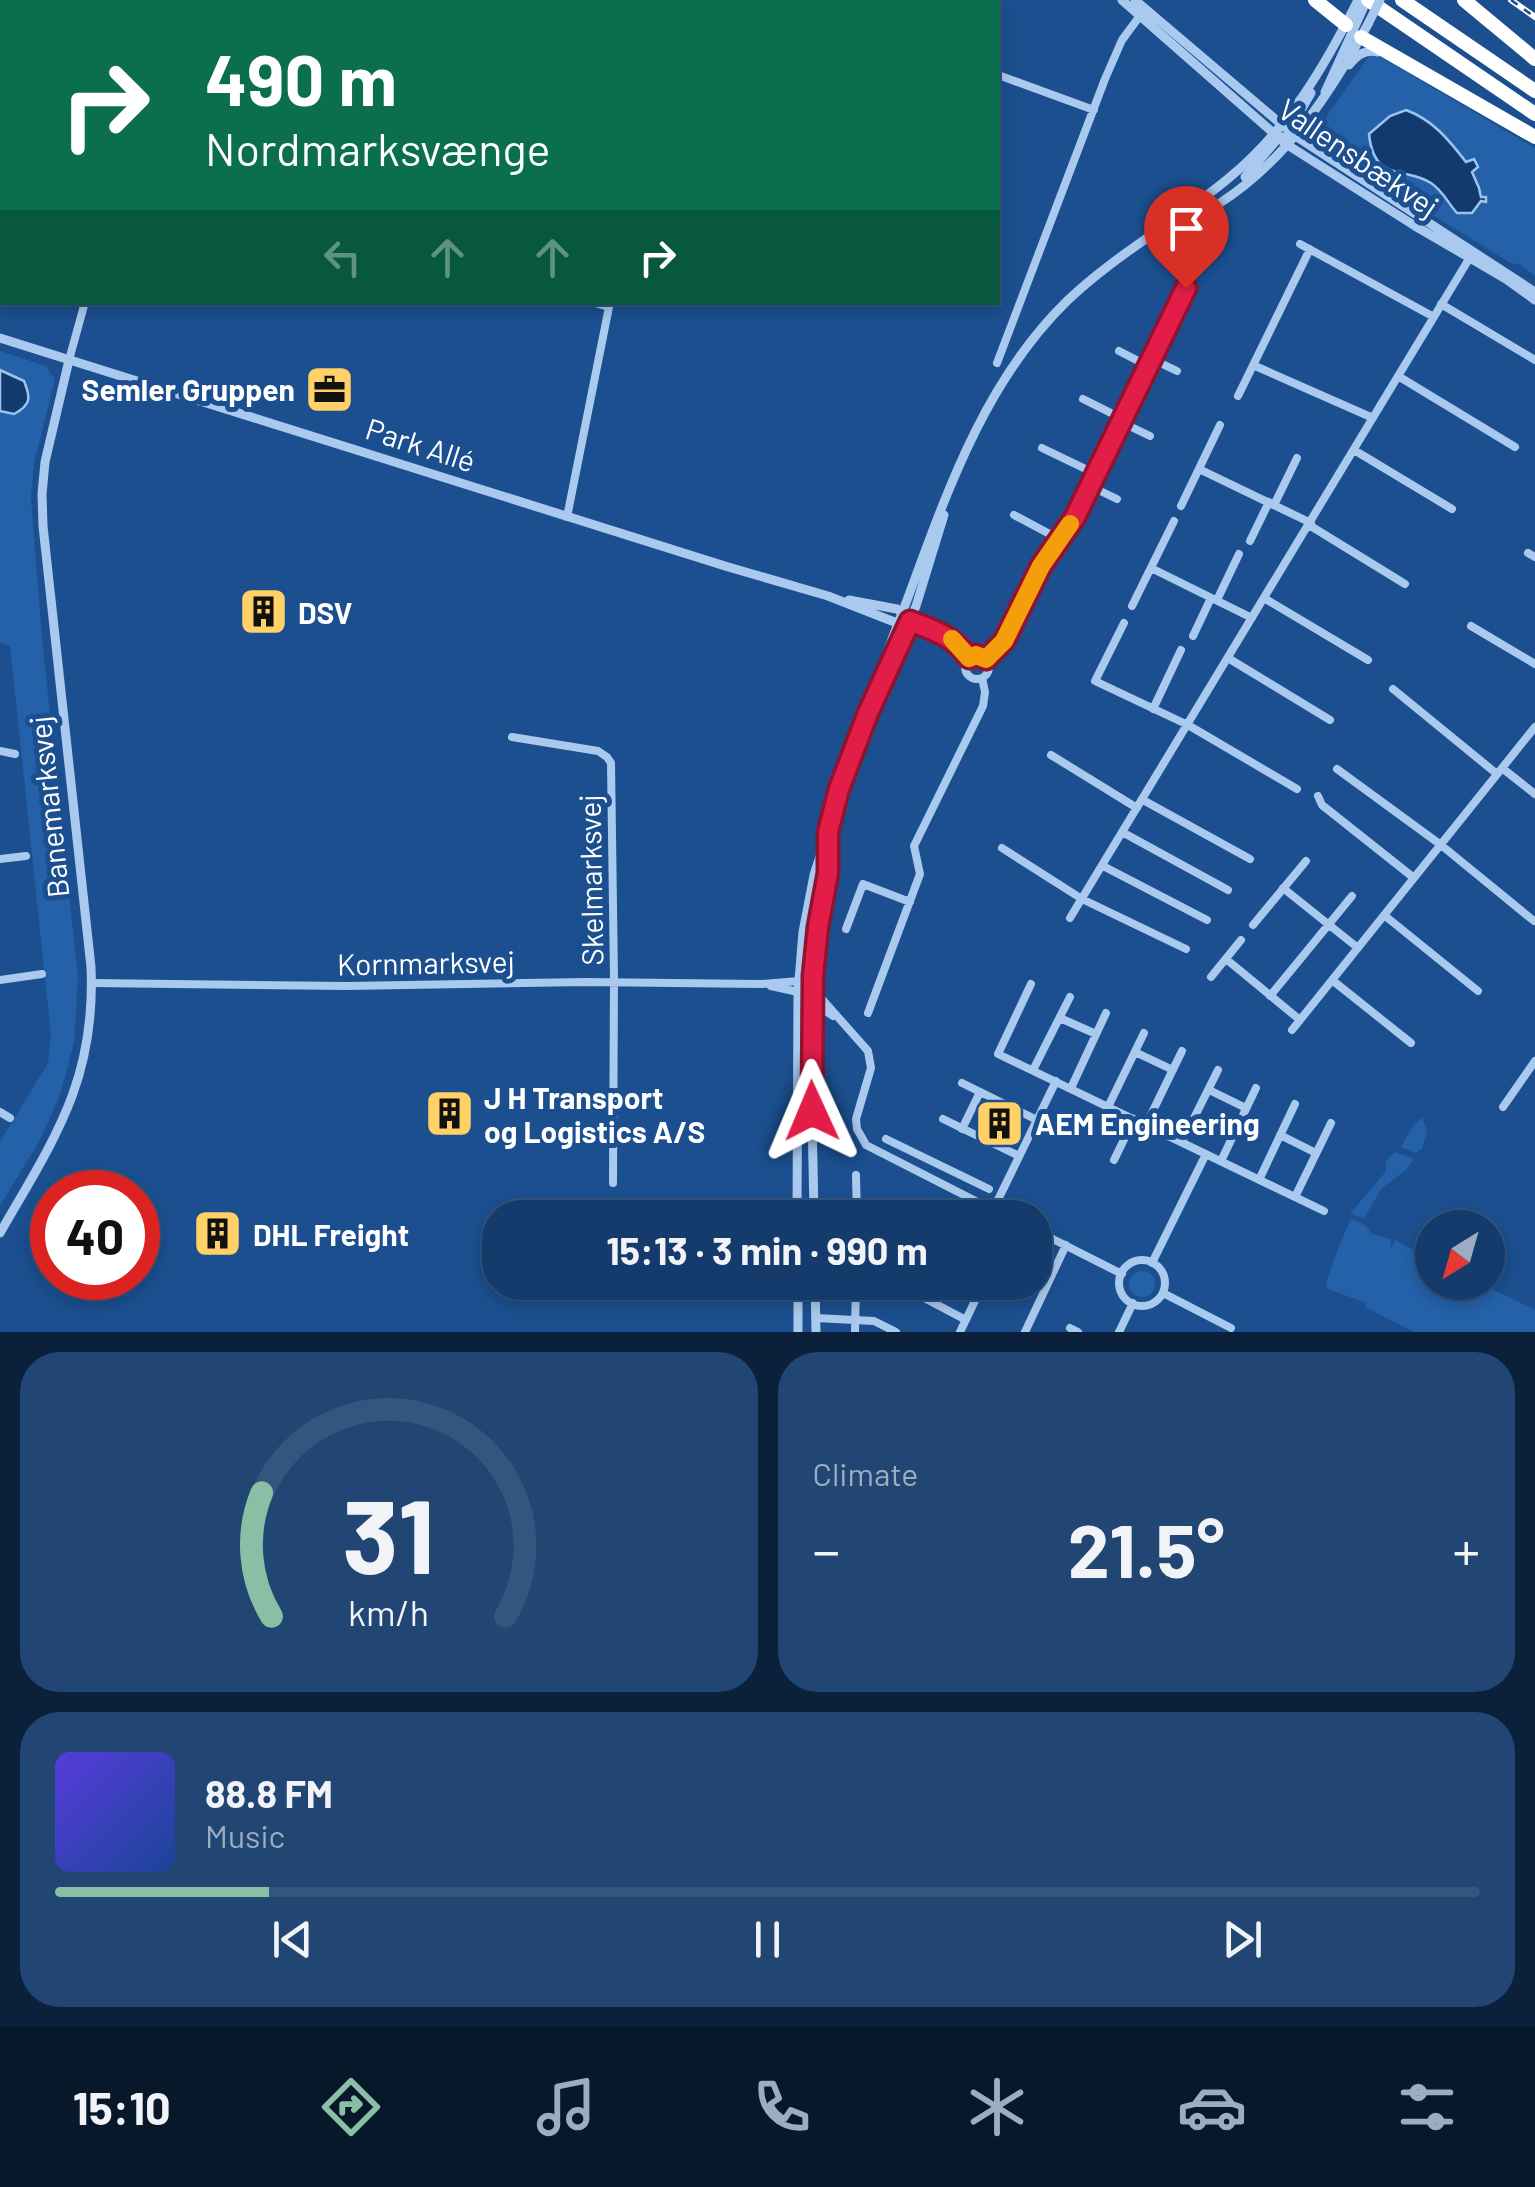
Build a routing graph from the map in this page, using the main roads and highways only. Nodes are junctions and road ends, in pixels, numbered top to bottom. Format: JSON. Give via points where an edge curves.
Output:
{"nodes":[{"id":1,"x":1315,"y":0,"type":"edge"},
{"id":2,"x":1372,"y":0,"type":"edge"},
{"id":3,"x":1402,"y":0,"type":"edge"},
{"id":4,"x":1464,"y":0,"type":"edge"},
{"id":5,"x":1535,"y":59,"type":"edge"},
{"id":6,"x":1535,"y":91,"type":"edge"},
{"id":7,"x":1535,"y":114,"type":"edge"},
{"id":8,"x":1535,"y":136,"type":"edge"}],
"edges":[{"from":1,"to":8,"type":"highway","via":[[1394,55]]},
{"from":2,"to":7,"type":"highway"},
{"from":3,"to":6,"type":"highway"},
{"from":4,"to":5,"type":"highway"}]}
